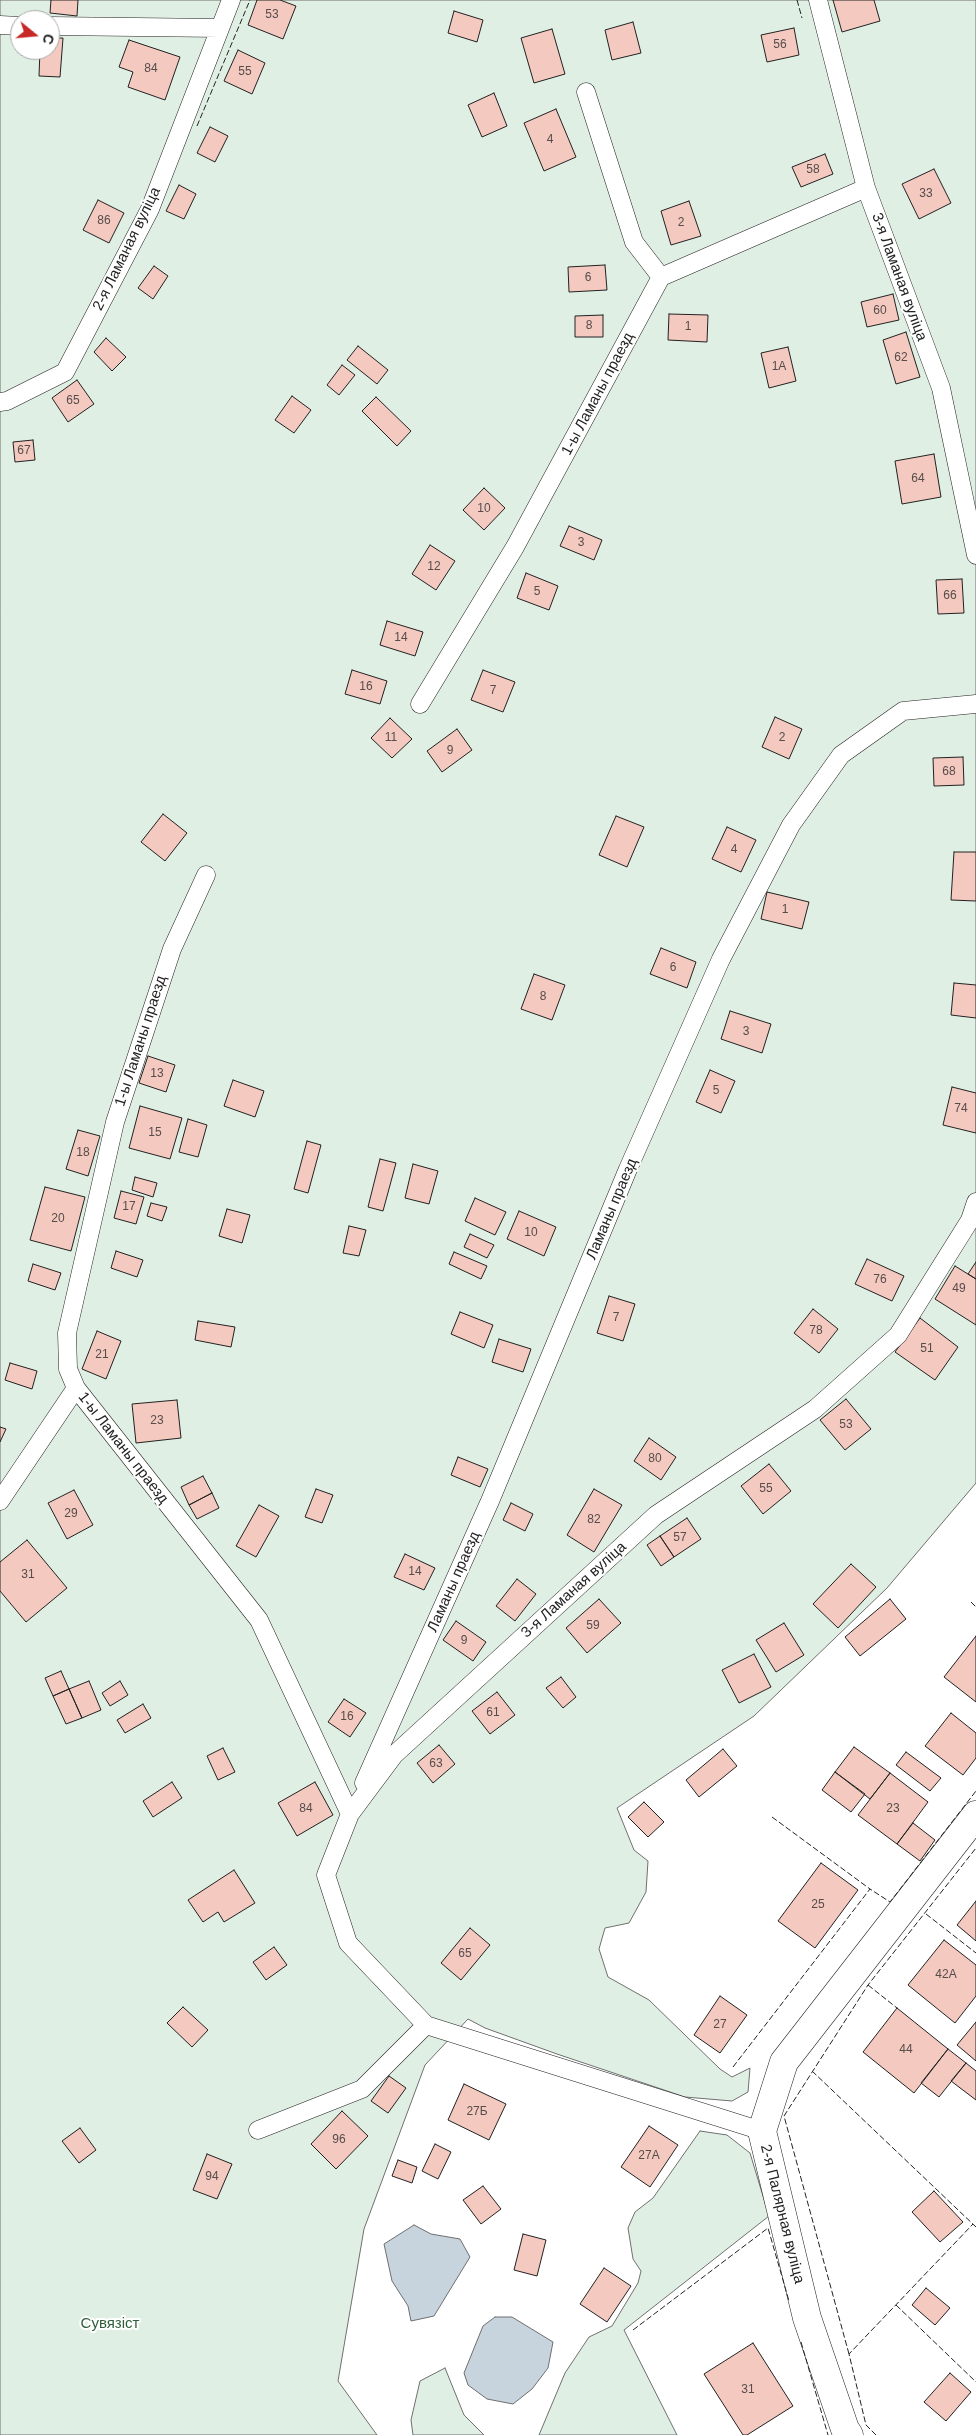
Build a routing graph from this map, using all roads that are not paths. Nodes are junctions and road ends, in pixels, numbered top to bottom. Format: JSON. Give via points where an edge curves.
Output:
{"nodes":[{"id":1,"x":231,"y":0,"type":"edge"},
{"id":2,"x":818,"y":0,"type":"edge"},
{"id":3,"x":60,"y":26,"type":"edge"},
{"id":4,"x":220,"y":28,"type":"junction"},
{"id":5,"x":586,"y":92,"type":"dead end"},
{"id":6,"x":866,"y":188,"type":"junction"},
{"id":7,"x":661,"y":277,"type":"junction"},
{"id":8,"x":0,"y":402,"type":"edge"},
{"id":9,"x":976,"y":554,"type":"edge"},
{"id":10,"x":420,"y":704,"type":"dead end"},
{"id":11,"x":976,"y":704,"type":"edge"},
{"id":12,"x":206,"y":875,"type":"dead end"},
{"id":13,"x":976,"y":1202,"type":"edge"},
{"id":14,"x":76,"y":1388,"type":"junction"},
{"id":15,"x":0,"y":1501,"type":"edge"},
{"id":16,"x":350,"y":1814,"type":"junction"},
{"id":17,"x":976,"y":1815,"type":"edge"},
{"id":18,"x":426,"y":2025,"type":"junction"},
{"id":19,"x":258,"y":2130,"type":"dead end"},
{"id":20,"x":762,"y":2131,"type":"junction"},
{"id":21,"x":849,"y":2435,"type":"edge"}],
"edges":[{"from":1,"to":4,"type":"lane","name":"2-я Ламаная вуліца"},
{"from":2,"to":6,"type":"lane","name":"3-я Ламаная вуліца"},
{"from":3,"to":4,"type":"lane"},
{"from":4,"to":8,"type":"lane","name":"2-я Ламаная вуліца","via":[[150,209],[65,372]]},
{"from":5,"to":7,"type":"lane","via":[[634,242]]},
{"from":6,"to":7,"type":"lane"},
{"from":6,"to":9,"type":"lane","name":"3-я Ламаная вуліца","via":[[941,388]]},
{"from":7,"to":10,"type":"lane","name":"1-ы Ламаны праезд","via":[[515,547]]},
{"from":11,"to":16,"type":"lane","name":"Ламаны праезд","via":[[903,711],[841,755],[791,825],[721,959],[628,1169],[490,1501]]},
{"from":12,"to":14,"type":"lane","name":"1-ы Ламаны праезд","via":[[172,949],[115,1122],[67,1333],[68,1369]]},
{"from":13,"to":16,"type":"lane","name":"3-я Ламаная вуліца","via":[[970,1220],[898,1335],[815,1409],[656,1515],[394,1755]]},
{"from":14,"to":15,"type":"lane"},
{"from":14,"to":16,"type":"lane","name":"1-ы Ламаны праезд","via":[[259,1620]]},
{"from":16,"to":18,"type":"lane","name":"3-я Ламаная вуліца","via":[[326,1875],[348,1943]]},
{"from":17,"to":20,"type":"street","name":"2-я Палярная вуліца","via":[[784,2062]]},
{"from":18,"to":19,"type":"lane","via":[[362,2089]]},
{"from":18,"to":20,"type":"lane"},
{"from":20,"to":21,"type":"street","name":"2-я Палярная вуліца","via":[[807,2318]]}]}
